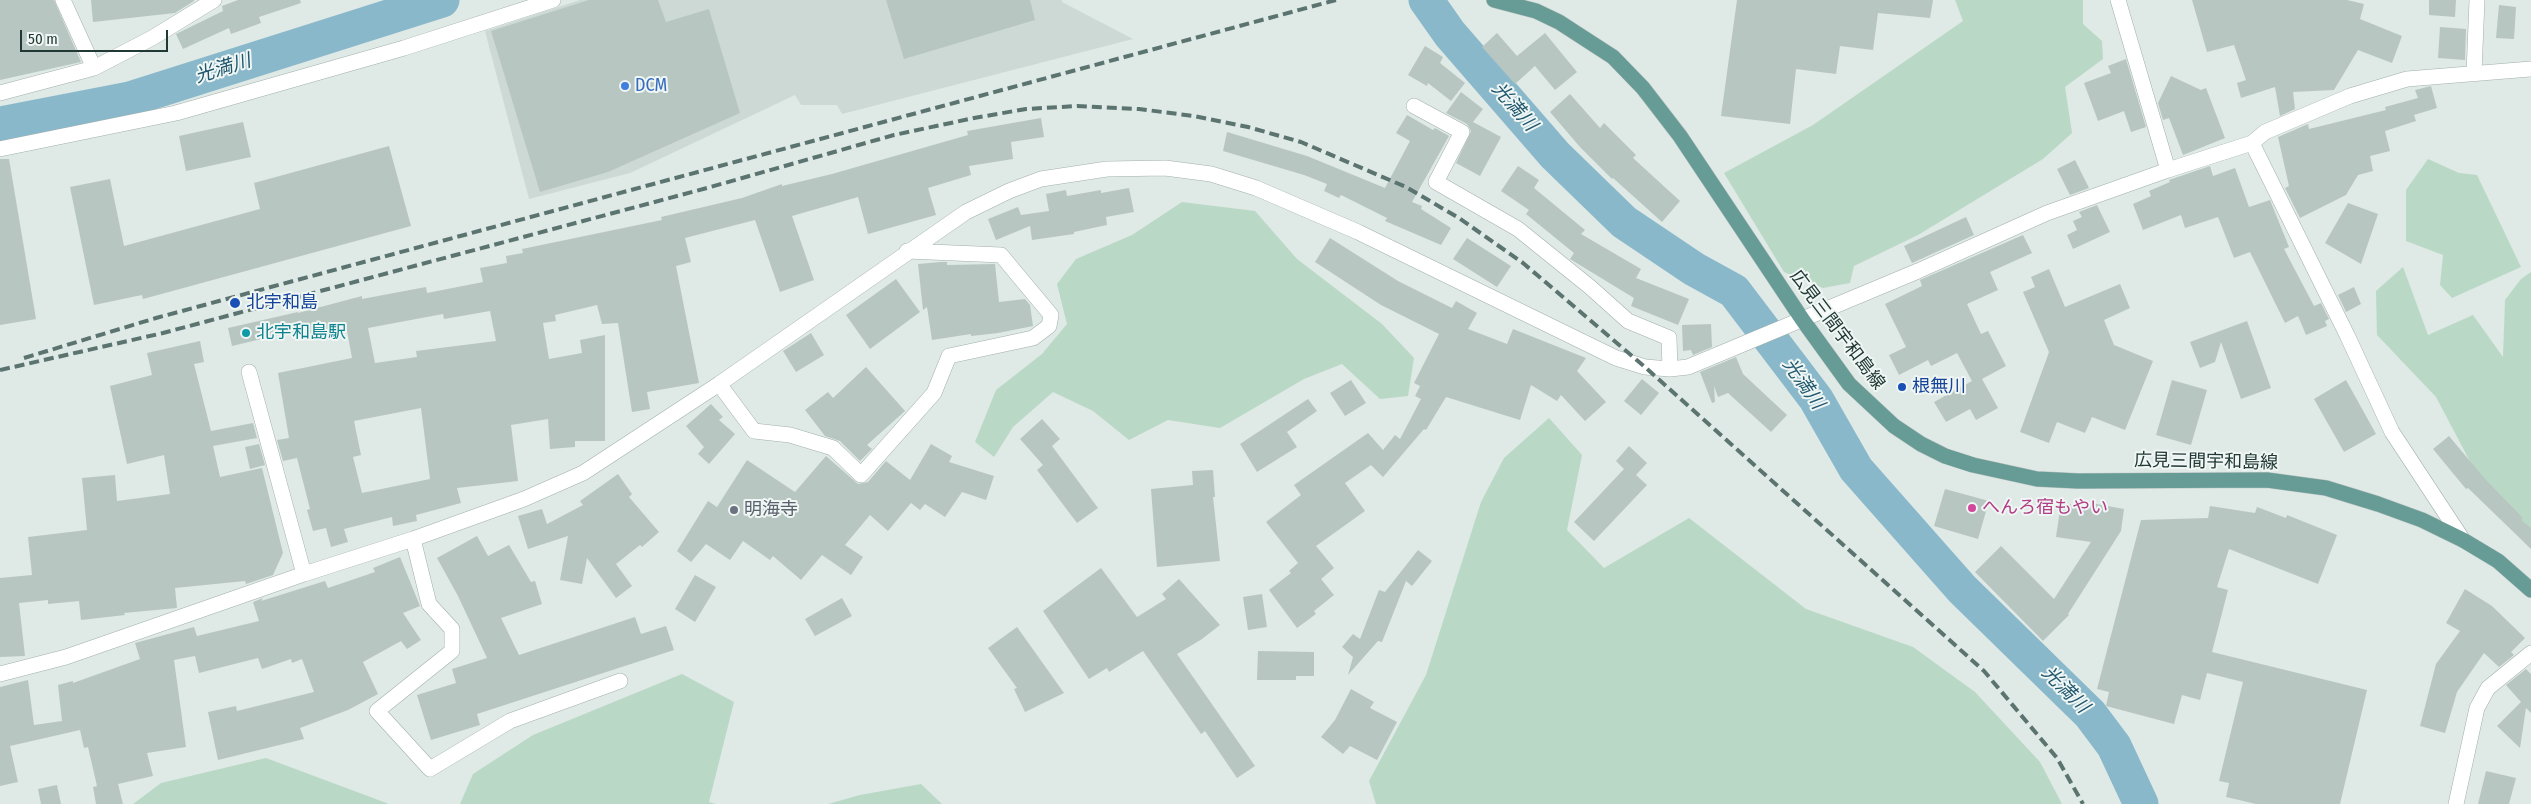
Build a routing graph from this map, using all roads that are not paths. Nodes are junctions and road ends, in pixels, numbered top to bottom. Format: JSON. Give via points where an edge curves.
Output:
{"nodes":[{"id":1,"x":63,"y":0,"type":"edge"},
{"id":2,"x":214,"y":0,"type":"edge"},
{"id":3,"x":553,"y":0,"type":"edge"},
{"id":4,"x":2118,"y":0,"type":"edge"},
{"id":5,"x":2477,"y":0,"type":"edge"},
{"id":6,"x":1500,"y":2,"type":"edge"},
{"id":7,"x":94,"y":68,"type":"junction"},
{"id":8,"x":2531,"y":69,"type":"edge"},
{"id":9,"x":2474,"y":73,"type":"junction"},
{"id":10,"x":0,"y":93,"type":"edge"},
{"id":11,"x":1414,"y":106,"type":"dead end"},
{"id":12,"x":2252,"y":143,"type":"junction"},
{"id":13,"x":0,"y":149,"type":"edge"},
{"id":14,"x":2168,"y":170,"type":"junction"},
{"id":15,"x":906,"y":251,"type":"junction"},
{"id":16,"x":1802,"y":319,"type":"junction"},
{"id":17,"x":1670,"y":369,"type":"junction"},
{"id":18,"x":249,"y":372,"type":"dead end"},
{"id":19,"x":719,"y":384,"type":"junction"},
{"id":20,"x":413,"y":539,"type":"junction"},
{"id":21,"x":2463,"y":540,"type":"junction"},
{"id":22,"x":304,"y":574,"type":"junction"},
{"id":23,"x":2531,"y":590,"type":"edge"},
{"id":24,"x":2531,"y":653,"type":"edge"},
{"id":25,"x":0,"y":674,"type":"edge"},
{"id":26,"x":620,"y":682,"type":"dead end"},
{"id":27,"x":2456,"y":804,"type":"edge"}],
"edges":[{"from":1,"to":7,"type":"street"},
{"from":2,"to":7,"type":"street"},
{"from":3,"to":13,"type":"street","via":[[404,48],[176,113]]},
{"from":4,"to":14,"type":"street"},
{"from":5,"to":9,"type":"street"},
{"from":6,"to":16,"type":"main road","name":"広見三間宇和島線","via":[[1536,11],[1582,35],[1613,57],[1643,88],[1680,136]]},
{"from":7,"to":10,"type":"street"},
{"from":8,"to":9,"type":"street"},
{"from":9,"to":12,"type":"street","via":[[2407,79],[2350,96],[2265,132]]},
{"from":11,"to":17,"type":"street","via":[[1462,132],[1436,182],[1518,229],[1628,322],[1668,338]]},
{"from":12,"to":14,"type":"street"},
{"from":12,"to":21,"type":"street","via":[[2392,432]]},
{"from":14,"to":16,"type":"street","via":[[2047,213]]},
{"from":15,"to":17,"type":"street","via":[[966,212],[1041,179],[1107,169],[1165,168],[1211,174],[1256,188],[1358,232],[1616,358],[1645,367]]},
{"from":15,"to":19,"type":"street"},
{"from":15,"to":19,"type":"street","via":[[1001,255],[1051,315],[1049,326],[1032,338],[949,356],[934,393],[861,475],[833,448],[790,435],[754,431]]},
{"from":16,"to":17,"type":"street","via":[[1688,367]]},
{"from":16,"to":21,"type":"main road","name":"広見三間宇和島線","via":[[1849,384],[1868,404],[1894,426],[1945,456],[2037,478],[2293,482],[2378,504]]},
{"from":18,"to":22,"type":"street"},
{"from":19,"to":20,"type":"street","via":[[583,473],[524,499]]},
{"from":20,"to":22,"type":"street"},
{"from":20,"to":26,"type":"street","via":[[429,604],[452,629],[452,651],[377,711],[430,769],[510,721]]},
{"from":21,"to":23,"type":"main road","name":"広見三間宇和島線","via":[[2498,561]]},
{"from":22,"to":25,"type":"street","via":[[66,657]]},
{"from":24,"to":27,"type":"street","via":[[2488,688],[2477,708]]}]}
